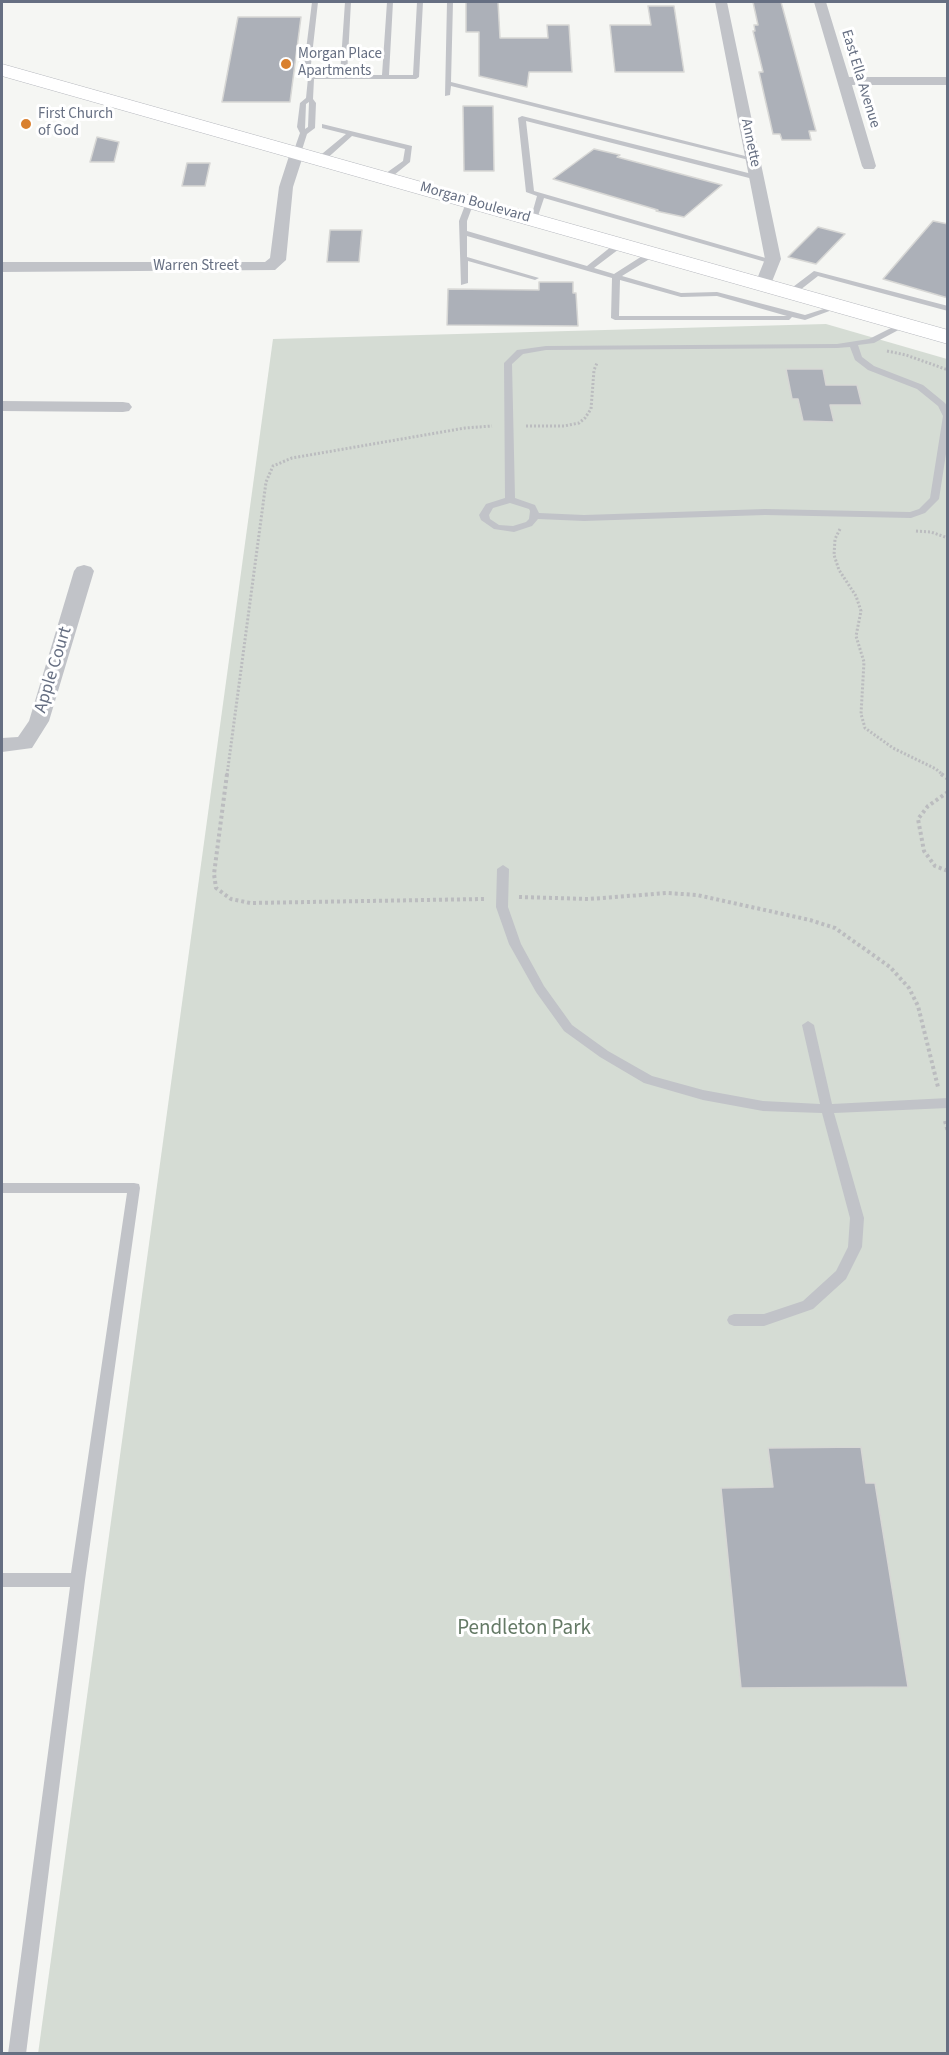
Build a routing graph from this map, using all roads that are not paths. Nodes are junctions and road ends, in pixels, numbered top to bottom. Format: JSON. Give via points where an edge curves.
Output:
{"nodes":[{"id":1,"x":315,"y":2,"type":"edge"},
{"id":2,"x":348,"y":2,"type":"edge"},
{"id":3,"x":390,"y":2,"type":"edge"},
{"id":4,"x":420,"y":2,"type":"edge"},
{"id":5,"x":450,"y":2,"type":"edge"},
{"id":6,"x":721,"y":2,"type":"edge"},
{"id":7,"x":820,"y":2,"type":"edge"},
{"id":8,"x":2,"y":70,"type":"edge"},
{"id":9,"x":310,"y":77,"type":"junction"},
{"id":10,"x":343,"y":77,"type":"junction"},
{"id":11,"x":385,"y":77,"type":"junction"},
{"id":12,"x":844,"y":81,"type":"junction"},
{"id":13,"x":948,"y":81,"type":"edge"},
{"id":14,"x":448,"y":83,"type":"junction"},
{"id":15,"x":447,"y":95,"type":"dead end"},
{"id":16,"x":325,"y":126,"type":"dead end"},
{"id":17,"x":351,"y":133,"type":"junction"},
{"id":18,"x":297,"y":153,"type":"junction"},
{"id":19,"x":753,"y":159,"type":"junction"},
{"id":20,"x":320,"y":160,"type":"junction"},
{"id":21,"x":869,"y":166,"type":"dead end"},
{"id":22,"x":385,"y":178,"type":"junction"},
{"id":23,"x":757,"y":178,"type":"junction"},
{"id":24,"x":541,"y":195,"type":"junction"},
{"id":25,"x":470,"y":202,"type":"junction"},
{"id":26,"x":533,"y":219,"type":"junction"},
{"id":27,"x":464,"y":232,"type":"junction"},
{"id":28,"x":620,"y":244,"type":"junction"},
{"id":29,"x":653,"y":253,"type":"junction"},
{"id":30,"x":464,"y":258,"type":"junction"},
{"id":31,"x":772,"y":261,"type":"junction"},
{"id":32,"x":2,"y":267,"type":"edge"},
{"id":33,"x":590,"y":268,"type":"junction"},
{"id":34,"x":616,"y":276,"type":"junction"},
{"id":35,"x":535,"y":278,"type":"dead end"},
{"id":36,"x":464,"y":283,"type":"dead end"},
{"id":37,"x":763,"y":284,"type":"junction"},
{"id":38,"x":792,"y":292,"type":"junction"},
{"id":39,"x":838,"y":306,"type":"junction"},
{"id":40,"x":948,"y":309,"type":"edge"},
{"id":41,"x":805,"y":318,"type":"junction"},
{"id":42,"x":903,"y":324,"type":"junction"},
{"id":43,"x":948,"y":337,"type":"edge"},
{"id":44,"x":854,"y":348,"type":"junction"},
{"id":45,"x":2,"y":406,"type":"edge"},
{"id":46,"x":123,"y":408,"type":"dead end"},
{"id":47,"x":510,"y":500,"type":"junction"},
{"id":48,"x":536,"y":516,"type":"junction"},
{"id":49,"x":84,"y":571,"type":"dead end"},
{"id":50,"x":2,"y":745,"type":"edge"},
{"id":51,"x":503,"y":869,"type":"dead end"},
{"id":52,"x":808,"y":1026,"type":"dead end"},
{"id":53,"x":945,"y":1103,"type":"edge"},
{"id":54,"x":827,"y":1109,"type":"junction"},
{"id":55,"x":2,"y":1188,"type":"edge"},
{"id":56,"x":735,"y":1320,"type":"dead end"},
{"id":57,"x":2,"y":1580,"type":"edge"},
{"id":58,"x":78,"y":1580,"type":"junction"},
{"id":59,"x":17,"y":2054,"type":"edge"}],
"edges":[{"from":1,"to":9,"type":"lane","via":[[306,74]]},
{"from":2,"to":10,"type":"lane"},
{"from":3,"to":11,"type":"lane"},
{"from":4,"to":11,"type":"lane","via":[[416,77]]},
{"from":5,"to":14,"type":"lane"},
{"from":6,"to":19,"type":"street","name":"Annette"},
{"from":7,"to":12,"type":"street","name":"East Ella Avenue"},
{"from":8,"to":18,"type":"main road","name":"Morgan Boulevard"},
{"from":9,"to":10,"type":"lane"},
{"from":9,"to":18,"type":"lane","via":[[309,99],[314,103],[311,128],[304,133]]},
{"from":10,"to":11,"type":"lane"},
{"from":12,"to":13,"type":"street"},
{"from":12,"to":21,"type":"street","name":"East Ella Avenue"},
{"from":14,"to":15,"type":"lane"},
{"from":14,"to":19,"type":"lane"},
{"from":16,"to":17,"type":"lane"},
{"from":17,"to":20,"type":"lane"},
{"from":17,"to":22,"type":"lane","via":[[409,148],[406,162]]},
{"from":18,"to":20,"type":"main road","name":"Morgan Boulevard"},
{"from":18,"to":32,"type":"street","name":"Warren Street","via":[[286,187],[278,260],[269,267]]},
{"from":19,"to":23,"type":"street","name":"Annette"},
{"from":20,"to":22,"type":"main road","name":"Morgan Boulevard"},
{"from":22,"to":25,"type":"main road","name":"Morgan Boulevard"},
{"from":23,"to":24,"type":"lane","via":[[522,118],[530,192]]},
{"from":23,"to":31,"type":"street","name":"Annette"},
{"from":24,"to":26,"type":"lane"},
{"from":24,"to":31,"type":"lane"},
{"from":25,"to":26,"type":"main road","name":"Morgan Boulevard"},
{"from":25,"to":27,"type":"lane","via":[[463,221]]},
{"from":26,"to":28,"type":"main road","name":"Morgan Boulevard"},
{"from":27,"to":30,"type":"lane"},
{"from":27,"to":33,"type":"lane"},
{"from":28,"to":29,"type":"main road","name":"Morgan Boulevard"},
{"from":28,"to":33,"type":"lane"},
{"from":29,"to":34,"type":"lane"},
{"from":29,"to":37,"type":"main road","name":"Morgan Boulevard"},
{"from":30,"to":35,"type":"lane"},
{"from":30,"to":36,"type":"lane"},
{"from":31,"to":37,"type":"street"},
{"from":33,"to":34,"type":"lane"},
{"from":34,"to":41,"type":"lane","via":[[681,295],[717,294]]},
{"from":34,"to":41,"type":"lane","via":[[615,318]]},
{"from":37,"to":38,"type":"main road","name":"Morgan Boulevard"},
{"from":38,"to":39,"type":"main road","name":"Morgan Boulevard"},
{"from":38,"to":40,"type":"lane","via":[[817,273]]},
{"from":39,"to":41,"type":"lane"},
{"from":39,"to":42,"type":"main road","name":"Morgan Boulevard"},
{"from":42,"to":43,"type":"main road","name":"Morgan Boulevard"},
{"from":42,"to":44,"type":"lane"},
{"from":44,"to":47,"type":"lane","via":[[546,348],[520,352],[508,363]]},
{"from":44,"to":48,"type":"lane","via":[[858,358],[871,368],[920,387],[942,405],[947,416],[934,499],[922,511],[911,515],[765,512]]},
{"from":45,"to":46,"type":"street"},
{"from":47,"to":48,"type":"lane","via":[[526,503]]},
{"from":47,"to":48,"type":"lane","via":[[489,506],[484,515],[486,520],[497,527],[514,529],[528,525]]},
{"from":49,"to":50,"type":"street","name":"Apple Court","via":[[39,721],[25,744]]},
{"from":51,"to":54,"type":"lane","via":[[502,907],[515,945],[568,1028],[648,1080],[762,1106]]},
{"from":52,"to":54,"type":"lane"},
{"from":53,"to":54,"type":"lane"},
{"from":54,"to":56,"type":"lane","via":[[856,1218],[855,1246],[841,1275],[808,1305],[764,1320]]},
{"from":55,"to":58,"type":"lane","via":[[134,1188]]},
{"from":57,"to":58,"type":"lane"},
{"from":58,"to":59,"type":"lane"}]}
